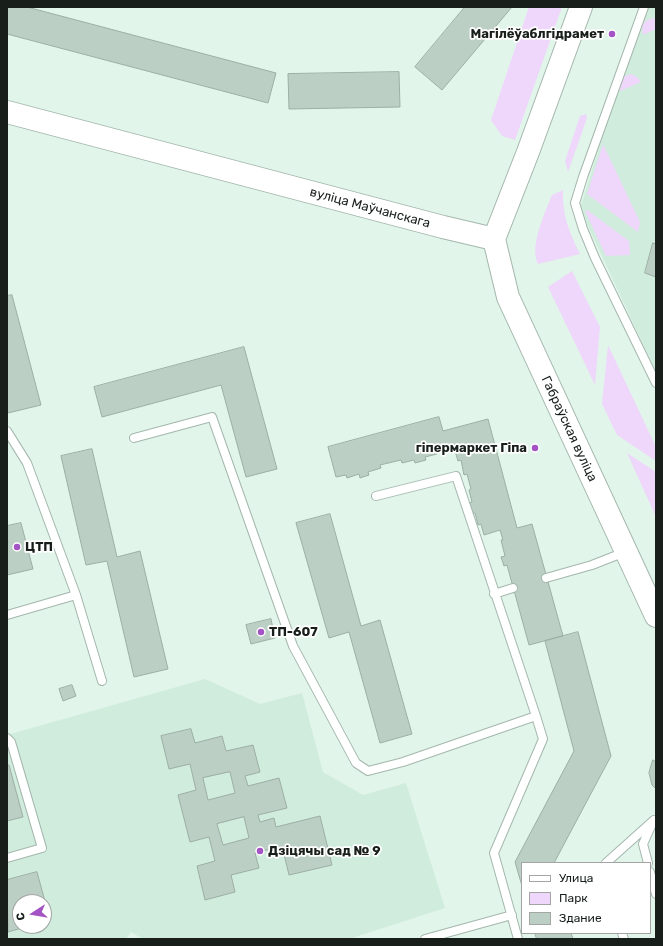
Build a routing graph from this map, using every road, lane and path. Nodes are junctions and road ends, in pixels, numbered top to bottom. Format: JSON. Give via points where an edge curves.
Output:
{"nodes":[{"id":1,"x":581,"y":7,"type":"edge"},
{"id":2,"x":644,"y":7,"type":"edge"},
{"id":3,"x":7,"y":112,"type":"edge"},
{"id":4,"x":494,"y":239,"type":"junction"},
{"id":5,"x":656,"y":383,"type":"edge"},
{"id":6,"x":7,"y":431,"type":"edge"},
{"id":7,"x":134,"y":438,"type":"dead end"},
{"id":8,"x":376,"y":496,"type":"dead end"},
{"id":9,"x":626,"y":552,"type":"junction"},
{"id":10,"x":546,"y":578,"type":"dead end"},
{"id":11,"x":513,"y":588,"type":"dead end"},
{"id":12,"x":494,"y":594,"type":"junction"},
{"id":13,"x":76,"y":595,"type":"junction"},
{"id":14,"x":7,"y":614,"type":"edge"},
{"id":15,"x":656,"y":616,"type":"edge"},
{"id":16,"x":102,"y":681,"type":"dead end"},
{"id":17,"x":536,"y":716,"type":"junction"},
{"id":18,"x":7,"y":738,"type":"edge"},
{"id":19,"x":655,"y":820,"type":"edge"},
{"id":20,"x":7,"y":858,"type":"edge"},
{"id":21,"x":607,"y":862,"type":"edge"},
{"id":22,"x":648,"y":862,"type":"edge"},
{"id":23,"x":651,"y":876,"type":"edge"},
{"id":24,"x":656,"y":894,"type":"edge"},
{"id":25,"x":512,"y":915,"type":"junction"},
{"id":26,"x":425,"y":939,"type":"edge"},
{"id":27,"x":518,"y":939,"type":"edge"}],
"edges":[{"from":1,"to":4,"type":"main road"},
{"from":2,"to":5,"type":"lane","via":[[575,203],[595,258]]},
{"from":3,"to":4,"type":"main road","name":"вуліца Маўчанскага"},
{"from":4,"to":9,"type":"main road","name":"Габраўская вуліца","via":[[508,297]]},
{"from":6,"to":13,"type":"lane","via":[[27,463]]},
{"from":7,"to":17,"type":"lane","via":[[212,417],[293,646],[356,763],[368,772]]},
{"from":8,"to":12,"type":"lane","via":[[456,476]]},
{"from":9,"to":10,"type":"lane"},
{"from":9,"to":15,"type":"main road","name":"Габраўская вуліца"},
{"from":11,"to":12,"type":"lane"},
{"from":12,"to":17,"type":"lane"},
{"from":13,"to":14,"type":"lane"},
{"from":13,"to":16,"type":"lane"},
{"from":17,"to":25,"type":"lane","via":[[543,739],[494,853]]},
{"from":18,"to":20,"type":"lane","via":[[11,742],[42,848]]},
{"from":19,"to":21,"type":"lane"},
{"from":19,"to":22,"type":"lane","via":[[642,844]]},
{"from":23,"to":24,"type":"lane"},
{"from":25,"to":26,"type":"lane"},
{"from":25,"to":27,"type":"lane"}]}
